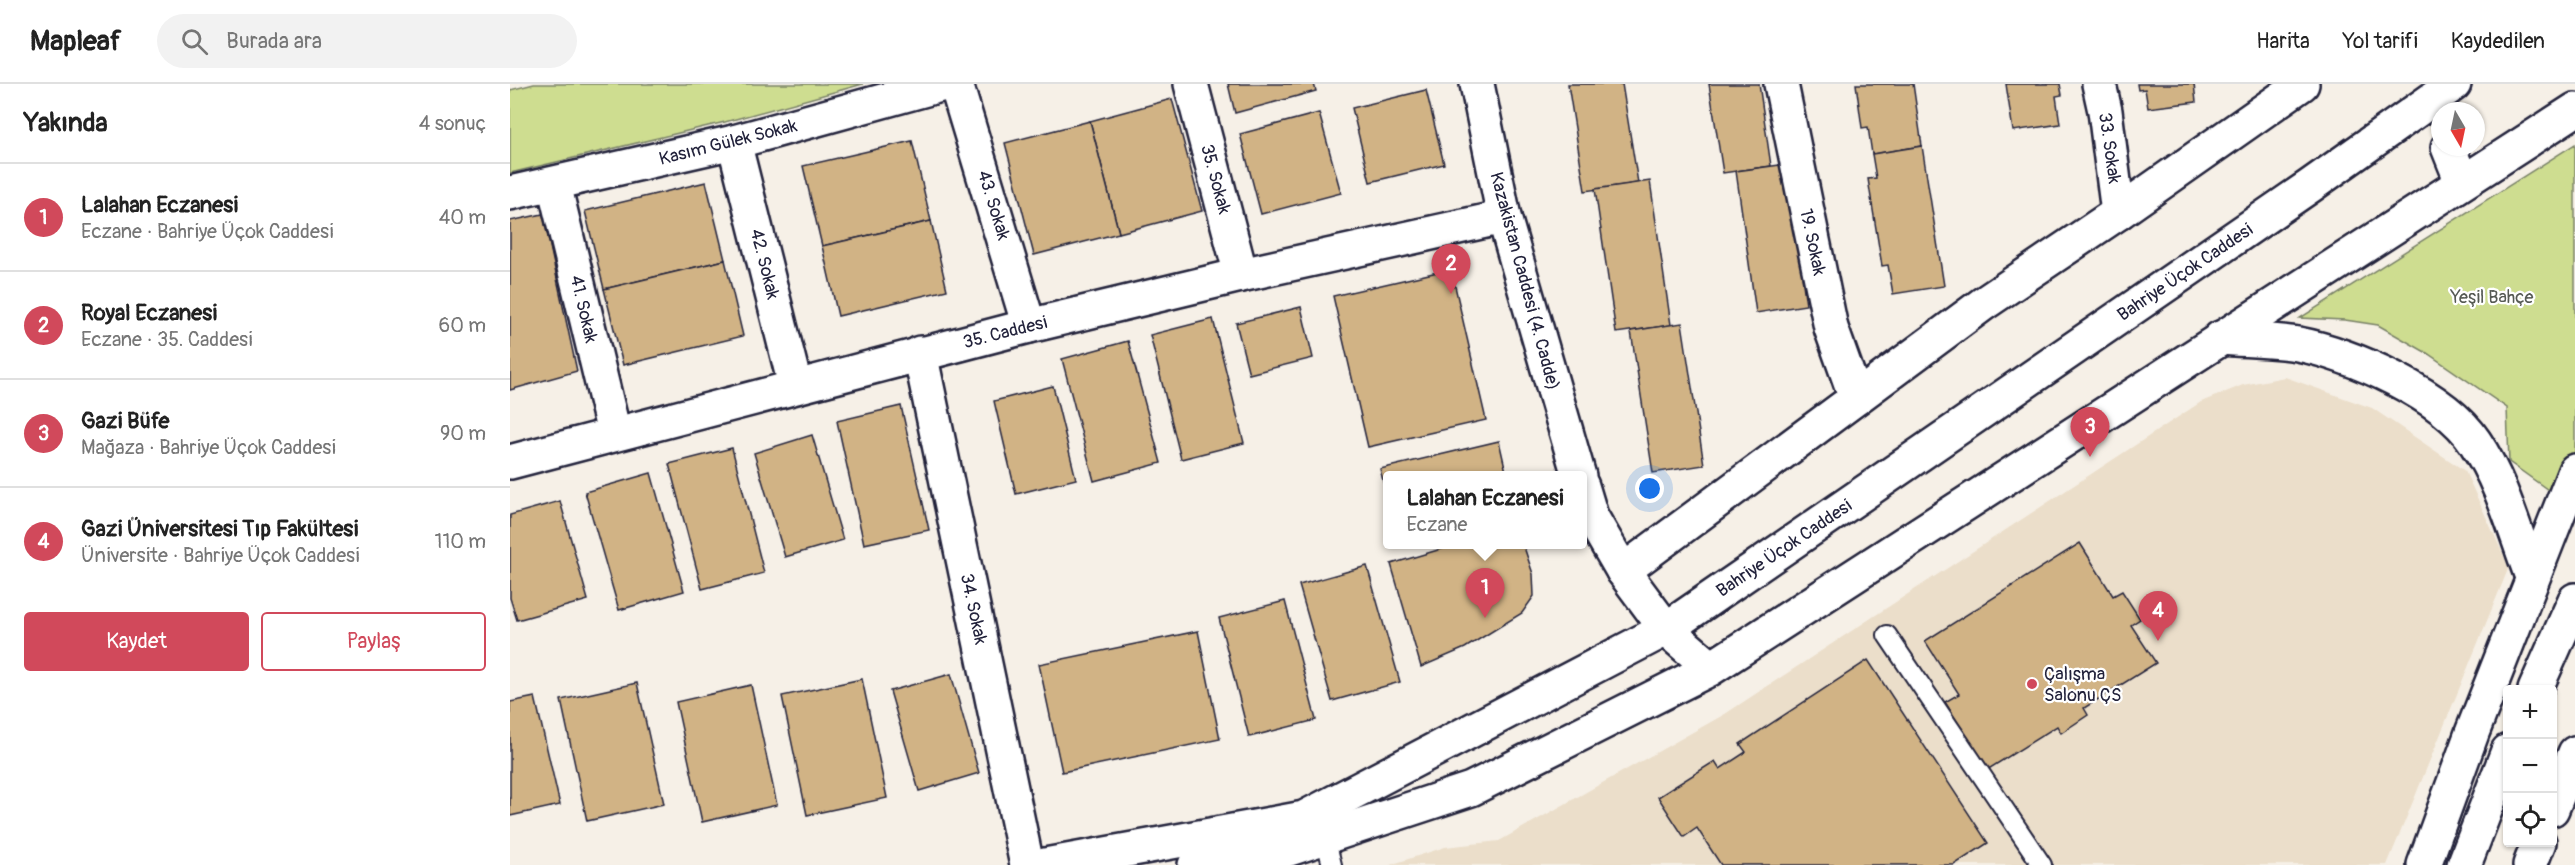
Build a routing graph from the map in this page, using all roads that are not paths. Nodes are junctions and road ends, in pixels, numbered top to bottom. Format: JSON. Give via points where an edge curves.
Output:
{"nodes":[{"id":1,"x":944,"y":84,"type":"edge"},
{"id":2,"x":956,"y":84,"type":"edge"},
{"id":3,"x":1191,"y":84,"type":"edge"},
{"id":4,"x":1477,"y":84,"type":"edge"},
{"id":5,"x":1781,"y":84,"type":"edge"},
{"id":6,"x":2099,"y":84,"type":"edge"},
{"id":7,"x":2302,"y":84,"type":"edge"},
{"id":8,"x":2439,"y":99,"type":"edge"},
{"id":9,"x":2575,"y":110,"type":"edge"},
{"id":10,"x":734,"y":142,"type":"junction"},
{"id":11,"x":2452,"y":156,"type":"edge"},
{"id":12,"x":2462,"y":182,"type":"junction"},
{"id":13,"x":554,"y":184,"type":"junction"},
{"id":14,"x":510,"y":193,"type":"edge"},
{"id":15,"x":2118,"y":213,"type":"junction"},
{"id":16,"x":1504,"y":217,"type":"junction"},
{"id":17,"x":1241,"y":275,"type":"junction"},
{"id":18,"x":1029,"y":326,"type":"junction"},
{"id":19,"x":2220,"y":338,"type":"junction"},
{"id":20,"x":920,"y":353,"type":"junction"},
{"id":21,"x":795,"y":385,"type":"junction"},
{"id":22,"x":1856,"y":398,"type":"junction"},
{"id":23,"x":614,"y":434,"type":"junction"},
{"id":24,"x":510,"y":462,"type":"edge"},
{"id":25,"x":1578,"y":471,"type":"edge"},
{"id":26,"x":2575,"y":471,"type":"edge"},
{"id":27,"x":1587,"y":503,"type":"edge"},
{"id":28,"x":1623,"y":571,"type":"junction"},
{"id":29,"x":2532,"y":577,"type":"junction"},
{"id":30,"x":2575,"y":600,"type":"edge"},
{"id":31,"x":1666,"y":629,"type":"junction"},
{"id":32,"x":1887,"y":635,"type":"dead end"},
{"id":33,"x":1710,"y":666,"type":"junction"},
{"id":34,"x":2537,"y":685,"type":"edge"},
{"id":35,"x":2575,"y":753,"type":"edge"},
{"id":36,"x":2503,"y":764,"type":"edge"},
{"id":37,"x":2557,"y":799,"type":"edge"},
{"id":38,"x":2537,"y":847,"type":"edge"},
{"id":39,"x":1328,"y":851,"type":"edge"},
{"id":40,"x":1027,"y":865,"type":"edge"},
{"id":41,"x":1045,"y":865,"type":"edge"},
{"id":42,"x":1196,"y":865,"type":"edge"},
{"id":43,"x":2042,"y":865,"type":"edge"},
{"id":44,"x":2424,"y":865,"type":"edge"},
{"id":45,"x":2464,"y":865,"type":"edge"},
{"id":46,"x":2530,"y":865,"type":"edge"}],
"edges":[{"from":1,"to":10,"type":"main road","name":"Kasım Gülek Sokak"},
{"from":2,"to":18,"type":"main road","name":"43. Sokak"},
{"from":3,"to":17,"type":"main road","name":"35. Sokak"},
{"from":4,"to":16,"type":"main road","name":"Kazakistan Caddesi (4. Cadde)"},
{"from":5,"to":22,"type":"main road","name":"19. Sokak","via":[[1831,328]]},
{"from":6,"to":15,"type":"main road","name":"33. Sokak"},
{"from":7,"to":15,"type":"main road"},
{"from":8,"to":31,"type":"main road","name":"Bahriye Üçok Caddesi"},
{"from":9,"to":12,"type":"main road"},
{"from":10,"to":13,"type":"main road","name":"Kasım Gülek Sokak"},
{"from":10,"to":21,"type":"main road","name":"42. Sokak"},
{"from":11,"to":12,"type":"main road"},
{"from":12,"to":19,"type":"main road"},
{"from":13,"to":14,"type":"main road","name":"Kasım Gülek Sokak"},
{"from":13,"to":23,"type":"main road","name":"41. Sokak"},
{"from":15,"to":22,"type":"main road","via":[[1983,304]]},
{"from":16,"to":17,"type":"main road","name":"35. Caddesi"},
{"from":16,"to":25,"type":"main road","name":"Kazakistan Caddesi (4. Cadde)"},
{"from":17,"to":18,"type":"main road","name":"35. Caddesi"},
{"from":18,"to":20,"type":"main road","name":"35. Caddesi"},
{"from":19,"to":29,"type":"main road","via":[[2298,344],[2356,362],[2421,394],[2451,416],[2474,440],[2490,467]]},
{"from":19,"to":33,"type":"main road"},
{"from":20,"to":21,"type":"main road","name":"35. Caddesi"},
{"from":20,"to":40,"type":"main road","name":"34. Sokak"},
{"from":21,"to":23,"type":"main road","name":"35. Caddesi"},
{"from":22,"to":28,"type":"main road"},
{"from":23,"to":24,"type":"main road","name":"35. Caddesi"},
{"from":26,"to":29,"type":"main road"},
{"from":27,"to":28,"type":"main road"},
{"from":28,"to":31,"type":"main road"},
{"from":29,"to":44,"type":"main road"},
{"from":30,"to":34,"type":"main road"},
{"from":31,"to":33,"type":"main road"},
{"from":31,"to":41,"type":"main road","name":"Bahriye Üçok Caddesi","via":[[1304,818]]},
{"from":32,"to":43,"type":"lane"},
{"from":33,"to":39,"type":"main road","via":[[1471,789]]},
{"from":35,"to":37,"type":"main road"},
{"from":36,"to":45,"type":"main road"},
{"from":38,"to":46,"type":"main road"},
{"from":39,"to":42,"type":"main road","via":[[1286,850]]}]}
